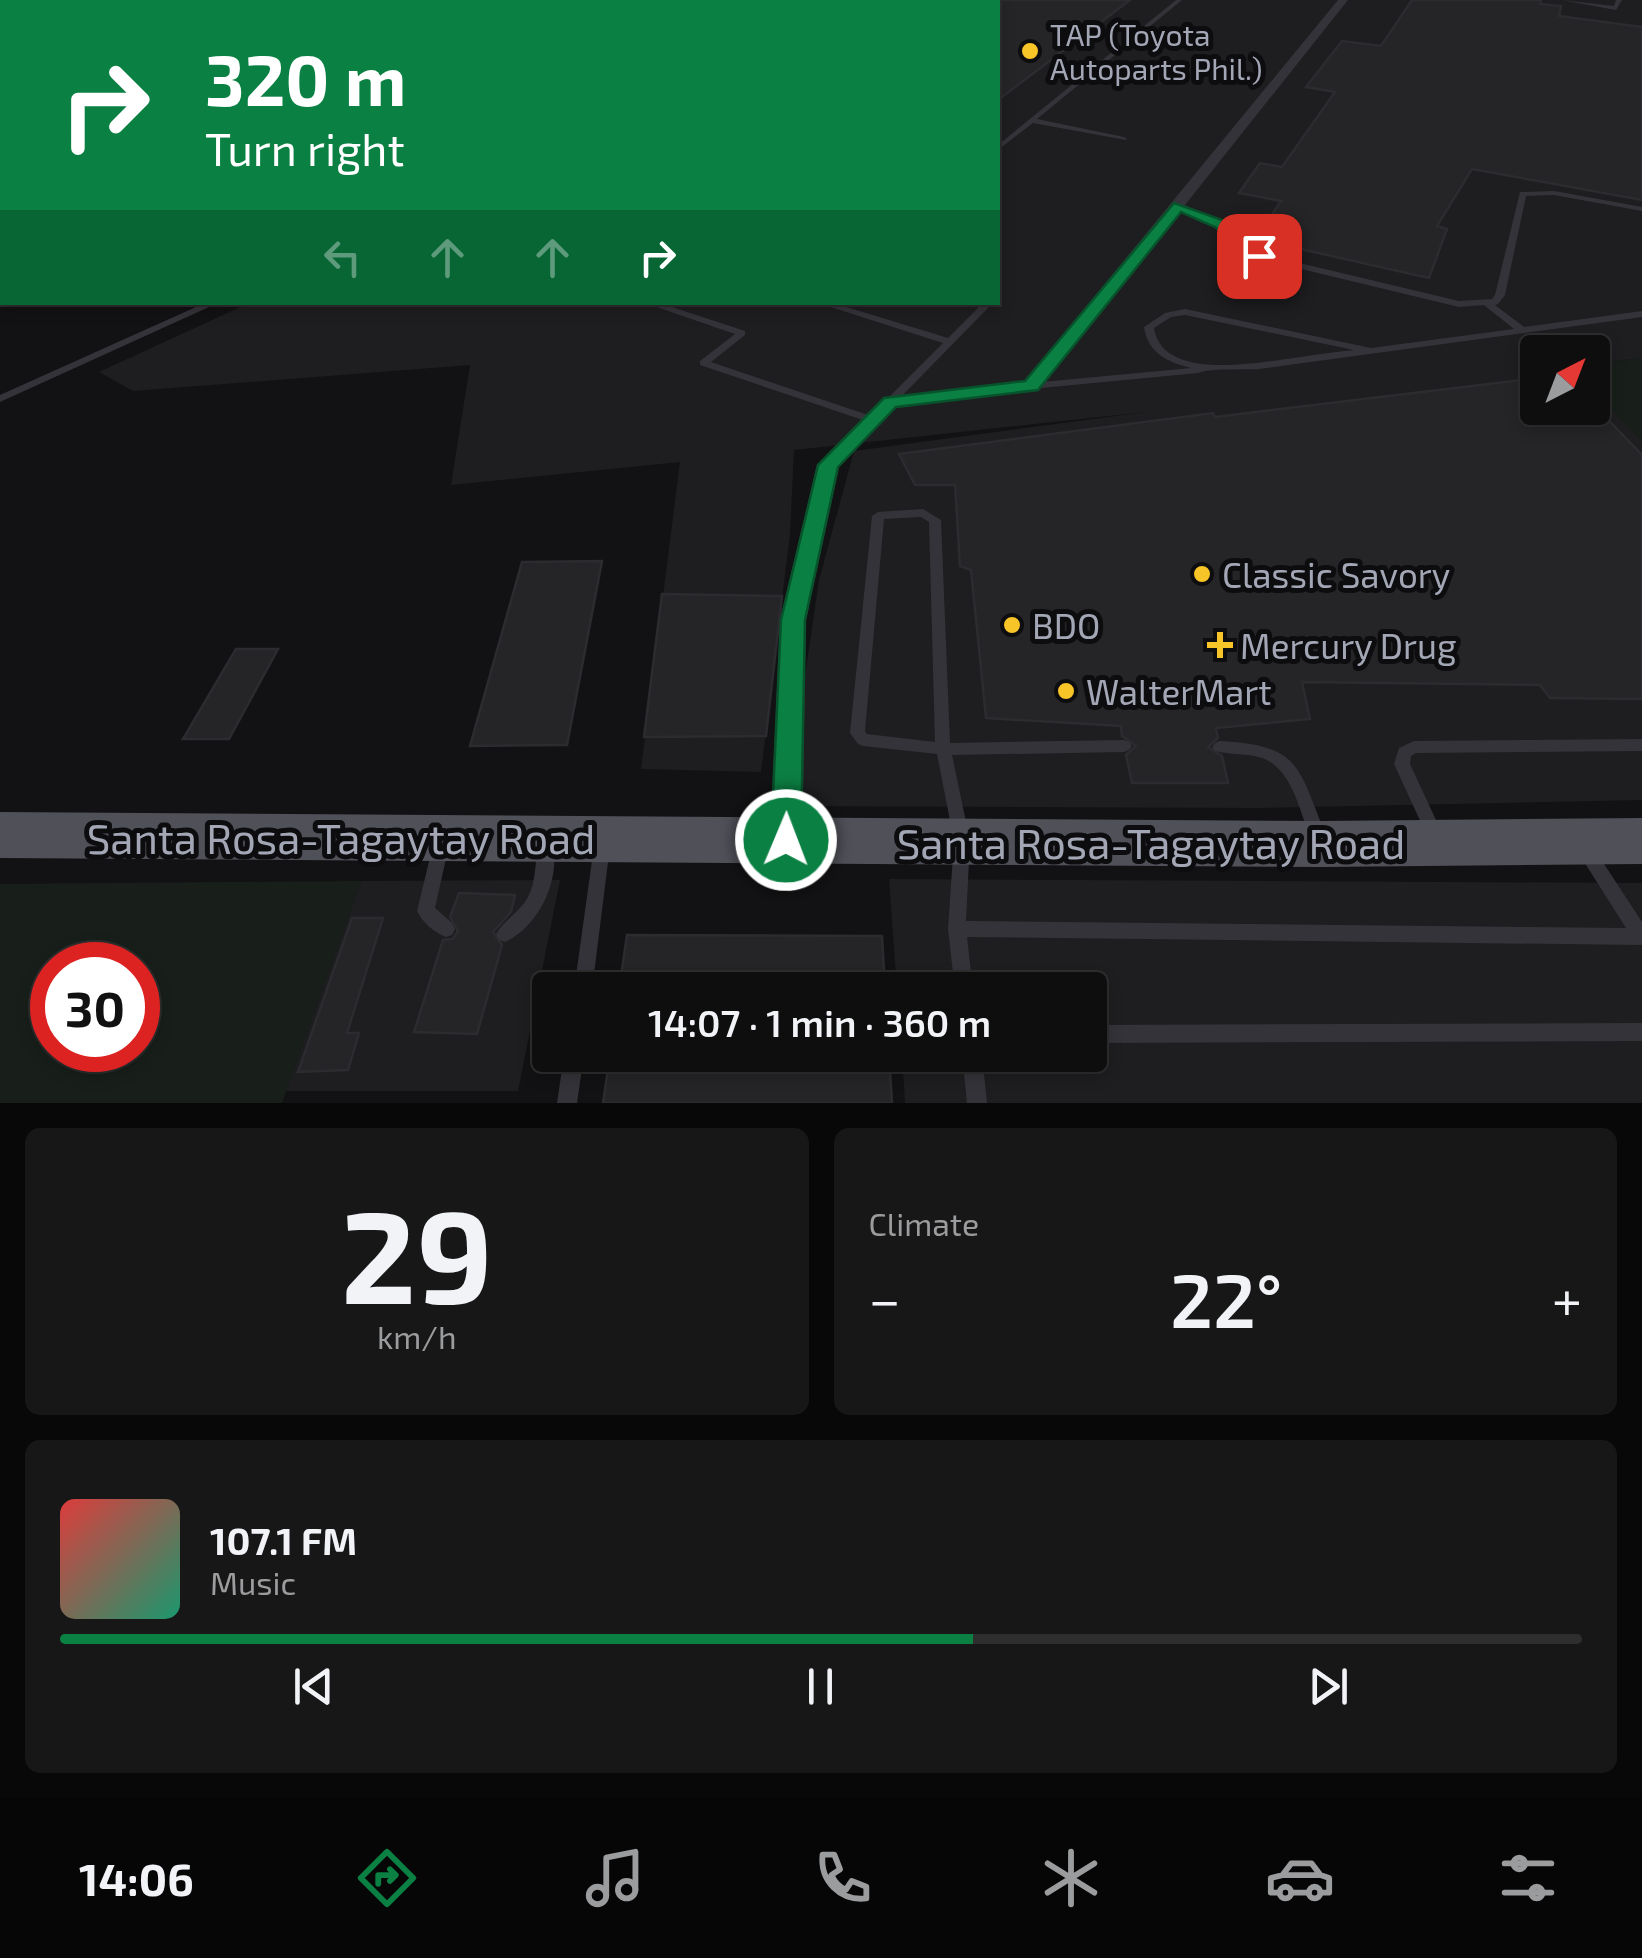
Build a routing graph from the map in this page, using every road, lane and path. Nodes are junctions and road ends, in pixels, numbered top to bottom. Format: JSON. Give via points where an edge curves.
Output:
{"nodes":[{"id":1,"x":1179,"y":0,"type":"edge"},
{"id":2,"x":1343,"y":0,"type":"edge"},
{"id":3,"x":1564,"y":0,"type":"edge"},
{"id":4,"x":1619,"y":0,"type":"edge"},
{"id":5,"x":1030,"y":120,"type":"junction"},
{"id":6,"x":1124,"y":140,"type":"dead end"},
{"id":7,"x":1000,"y":146,"type":"edge"},
{"id":8,"x":1179,"y":206,"type":"junction"},
{"id":9,"x":1642,"y":209,"type":"edge"},
{"id":10,"x":1487,"y":303,"type":"junction"},
{"id":11,"x":209,"y":305,"type":"edge"},
{"id":12,"x":655,"y":305,"type":"edge"},
{"id":13,"x":830,"y":305,"type":"edge"},
{"id":14,"x":982,"y":305,"type":"edge"},
{"id":15,"x":1642,"y":314,"type":"edge"},
{"id":16,"x":1522,"y":330,"type":"junction"},
{"id":17,"x":950,"y":342,"type":"junction"},
{"id":18,"x":1373,"y":350,"type":"junction"},
{"id":19,"x":1219,"y":368,"type":"junction"},
{"id":20,"x":1031,"y":386,"type":"junction"},
{"id":21,"x":0,"y":400,"type":"edge"},
{"id":22,"x":882,"y":411,"type":"junction"},
{"id":23,"x":1642,"y":744,"type":"edge"},
{"id":24,"x":1124,"y":746,"type":"dead end"},
{"id":25,"x":1220,"y":747,"type":"dead end"},
{"id":26,"x":943,"y":749,"type":"junction"},
{"id":27,"x":0,"y":835,"type":"edge"},
{"id":28,"x":443,"y":838,"type":"junction"},
{"id":29,"x":546,"y":838,"type":"junction"},
{"id":30,"x":604,"y":838,"type":"junction"},
{"id":31,"x":786,"y":840,"type":"junction"},
{"id":32,"x":962,"y":840,"type":"junction"},
{"id":33,"x":1581,"y":841,"type":"junction"},
{"id":34,"x":1642,"y":842,"type":"edge"},
{"id":35,"x":1440,"y":843,"type":"junction"},
{"id":36,"x":1322,"y":844,"type":"junction"},
{"id":37,"x":446,"y":929,"type":"dead end"},
{"id":38,"x":958,"y":929,"type":"junction"},
{"id":39,"x":505,"y":934,"type":"dead end"},
{"id":40,"x":1641,"y":937,"type":"edge"},
{"id":41,"x":585,"y":972,"type":"edge"},
{"id":42,"x":962,"y":972,"type":"edge"},
{"id":43,"x":1642,"y":1032,"type":"edge"},
{"id":44,"x":1107,"y":1034,"type":"edge"},
{"id":45,"x":572,"y":1072,"type":"edge"},
{"id":46,"x":974,"y":1072,"type":"edge"},
{"id":47,"x":568,"y":1103,"type":"edge"},
{"id":48,"x":977,"y":1103,"type":"edge"}],
"edges":[{"from":1,"to":5,"type":"lane"},
{"from":2,"to":8,"type":"street"},
{"from":3,"to":4,"type":"lane","via":[[1611,8]]},
{"from":5,"to":6,"type":"lane"},
{"from":5,"to":7,"type":"lane"},
{"from":8,"to":10,"type":"lane","via":[[1220,224],[1259,256],[1460,304]]},
{"from":8,"to":20,"type":"street"},
{"from":9,"to":10,"type":"lane","via":[[1554,192],[1523,194],[1500,295]]},
{"from":10,"to":16,"type":"lane"},
{"from":11,"to":21,"type":"lane"},
{"from":12,"to":22,"type":"lane","via":[[742,333],[704,363]]},
{"from":13,"to":17,"type":"lane"},
{"from":14,"to":17,"type":"lane"},
{"from":15,"to":16,"type":"lane"},
{"from":16,"to":18,"type":"lane"},
{"from":17,"to":22,"type":"lane"},
{"from":18,"to":19,"type":"lane"},
{"from":18,"to":19,"type":"lane","via":[[1185,312],[1168,314],[1149,328],[1158,350],[1177,361]]},
{"from":19,"to":20,"type":"lane"},
{"from":20,"to":22,"type":"street"},
{"from":22,"to":31,"type":"street","via":[[828,465],[793,620]]},
{"from":23,"to":35,"type":"lane","via":[[1414,747],[1404,752],[1402,764]]},
{"from":24,"to":26,"type":"lane"},
{"from":25,"to":36,"type":"lane","via":[[1276,754],[1288,766]]},
{"from":26,"to":26,"type":"lane","via":[[877,745],[857,732],[876,523],[884,514],[924,513],[935,520]]},
{"from":26,"to":32,"type":"lane"},
{"from":27,"to":28,"type":"main road","name":"Santa Rosa-Tagaytay Road"},
{"from":28,"to":29,"type":"main road","name":"Santa Rosa-Tagaytay Road"},
{"from":28,"to":37,"type":"lane","via":[[426,911]]},
{"from":29,"to":30,"type":"main road","name":"Santa Rosa-Tagaytay Road"},
{"from":29,"to":39,"type":"lane","via":[[536,907]]},
{"from":30,"to":31,"type":"main road","name":"Santa Rosa-Tagaytay Road"},
{"from":30,"to":41,"type":"lane"},
{"from":31,"to":32,"type":"main road","name":"Santa Rosa-Tagaytay Road"},
{"from":32,"to":36,"type":"main road","name":"Santa Rosa-Tagaytay Road"},
{"from":32,"to":38,"type":"lane"},
{"from":33,"to":34,"type":"main road","name":"Santa Rosa-Tagaytay Road"},
{"from":33,"to":35,"type":"main road","name":"Santa Rosa-Tagaytay Road"},
{"from":33,"to":40,"type":"lane"},
{"from":35,"to":36,"type":"main road","name":"Santa Rosa-Tagaytay Road"},
{"from":38,"to":40,"type":"lane"},
{"from":38,"to":42,"type":"lane"},
{"from":43,"to":44,"type":"lane"},
{"from":45,"to":47,"type":"lane"},
{"from":46,"to":48,"type":"lane"}]}
